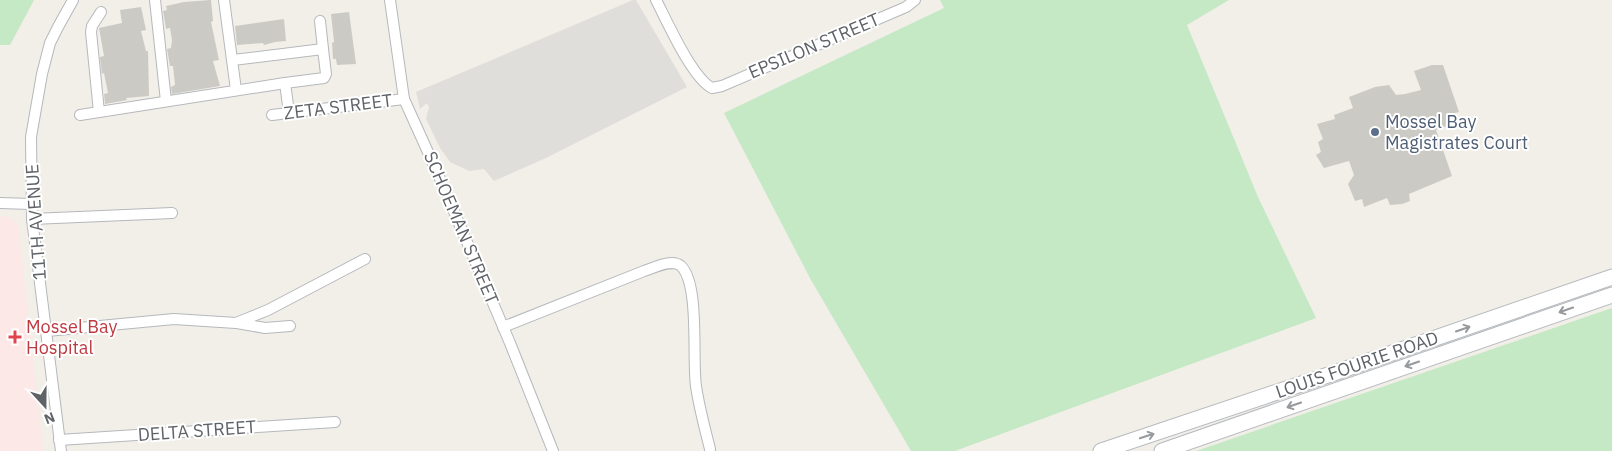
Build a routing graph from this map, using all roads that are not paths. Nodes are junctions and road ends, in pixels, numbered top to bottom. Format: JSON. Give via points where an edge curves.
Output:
{"nodes":[{"id":1,"x":73,"y":0,"type":"edge"},
{"id":2,"x":155,"y":0,"type":"edge"},
{"id":3,"x":224,"y":0,"type":"edge"},
{"id":4,"x":390,"y":0,"type":"edge"},
{"id":5,"x":656,"y":0,"type":"edge"},
{"id":6,"x":915,"y":0,"type":"edge"},
{"id":7,"x":101,"y":12,"type":"dead end"},
{"id":8,"x":320,"y":21,"type":"dead end"},
{"id":9,"x":323,"y":49,"type":"junction"},
{"id":10,"x":233,"y":60,"type":"junction"},
{"id":11,"x":285,"y":83,"type":"junction"},
{"id":12,"x":236,"y":90,"type":"junction"},
{"id":13,"x":404,"y":99,"type":"junction"},
{"id":14,"x":166,"y":101,"type":"junction"},
{"id":15,"x":99,"y":112,"type":"junction"},
{"id":16,"x":289,"y":113,"type":"junction"},
{"id":17,"x":80,"y":115,"type":"dead end"},
{"id":18,"x":272,"y":115,"type":"dead end"},
{"id":19,"x":0,"y":203,"type":"edge"},
{"id":20,"x":31,"y":204,"type":"junction"},
{"id":21,"x":172,"y":213,"type":"dead end"},
{"id":22,"x":32,"y":219,"type":"junction"},
{"id":23,"x":364,"y":259,"type":"dead end"},
{"id":24,"x":1612,"y":277,"type":"edge"},
{"id":25,"x":1612,"y":294,"type":"edge"},
{"id":26,"x":236,"y":323,"type":"junction"},
{"id":27,"x":290,"y":326,"type":"dead end"},
{"id":28,"x":503,"y":327,"type":"junction"},
{"id":29,"x":47,"y":330,"type":"junction"},
{"id":30,"x":335,"y":422,"type":"dead end"},
{"id":31,"x":59,"y":440,"type":"junction"},
{"id":32,"x":710,"y":449,"type":"dead end"},
{"id":33,"x":60,"y":451,"type":"edge"},
{"id":34,"x":553,"y":451,"type":"edge"},
{"id":35,"x":1101,"y":451,"type":"edge"},
{"id":36,"x":1162,"y":451,"type":"edge"}],
"edges":[{"from":1,"to":20,"type":"street","name":"11TH AVENUE","via":[[50,44],[42,74],[31,137]]},
{"from":2,"to":14,"type":"street"},
{"from":3,"to":10,"type":"street"},
{"from":4,"to":13,"type":"street","name":"SCHOEMAN STREET"},
{"from":5,"to":6,"type":"street","name":"EPSILON STREET","via":[[701,80],[712,88],[906,7]]},
{"from":7,"to":15,"type":"street","via":[[91,32]]},
{"from":8,"to":9,"type":"street"},
{"from":9,"to":10,"type":"street"},
{"from":9,"to":11,"type":"street","via":[[324,78]]},
{"from":10,"to":12,"type":"street"},
{"from":11,"to":12,"type":"street"},
{"from":11,"to":16,"type":"street"},
{"from":12,"to":14,"type":"street"},
{"from":13,"to":16,"type":"street","name":"ZETA STREET"},
{"from":13,"to":28,"type":"street","name":"SCHOEMAN STREET"},
{"from":14,"to":15,"type":"street"},
{"from":15,"to":17,"type":"street"},
{"from":16,"to":18,"type":"street","name":"ZETA STREET"},
{"from":19,"to":20,"type":"street"},
{"from":20,"to":22,"type":"street","name":"11TH AVENUE"},
{"from":21,"to":22,"type":"street"},
{"from":22,"to":29,"type":"street","name":"11TH AVENUE"},
{"from":23,"to":26,"type":"street","via":[[268,310]]},
{"from":35,"to":24,"type":"main road","name":"LOUIS FOURIE ROAD","one_way":true},
{"from":25,"to":36,"type":"main road","name":"LOUIS FOURIE ROAD","one_way":true},
{"from":26,"to":27,"type":"street","via":[[265,328]]},
{"from":26,"to":29,"type":"street","via":[[174,319]]},
{"from":28,"to":32,"type":"street","via":[[644,270],[667,263],[679,265],[692,298],[695,386]]},
{"from":28,"to":34,"type":"street","name":"SCHOEMAN STREET"},
{"from":29,"to":31,"type":"street","name":"11TH AVENUE"},
{"from":30,"to":31,"type":"street","name":"DELTA STREET"},
{"from":31,"to":33,"type":"street","name":"11TH AVENUE"}]}
